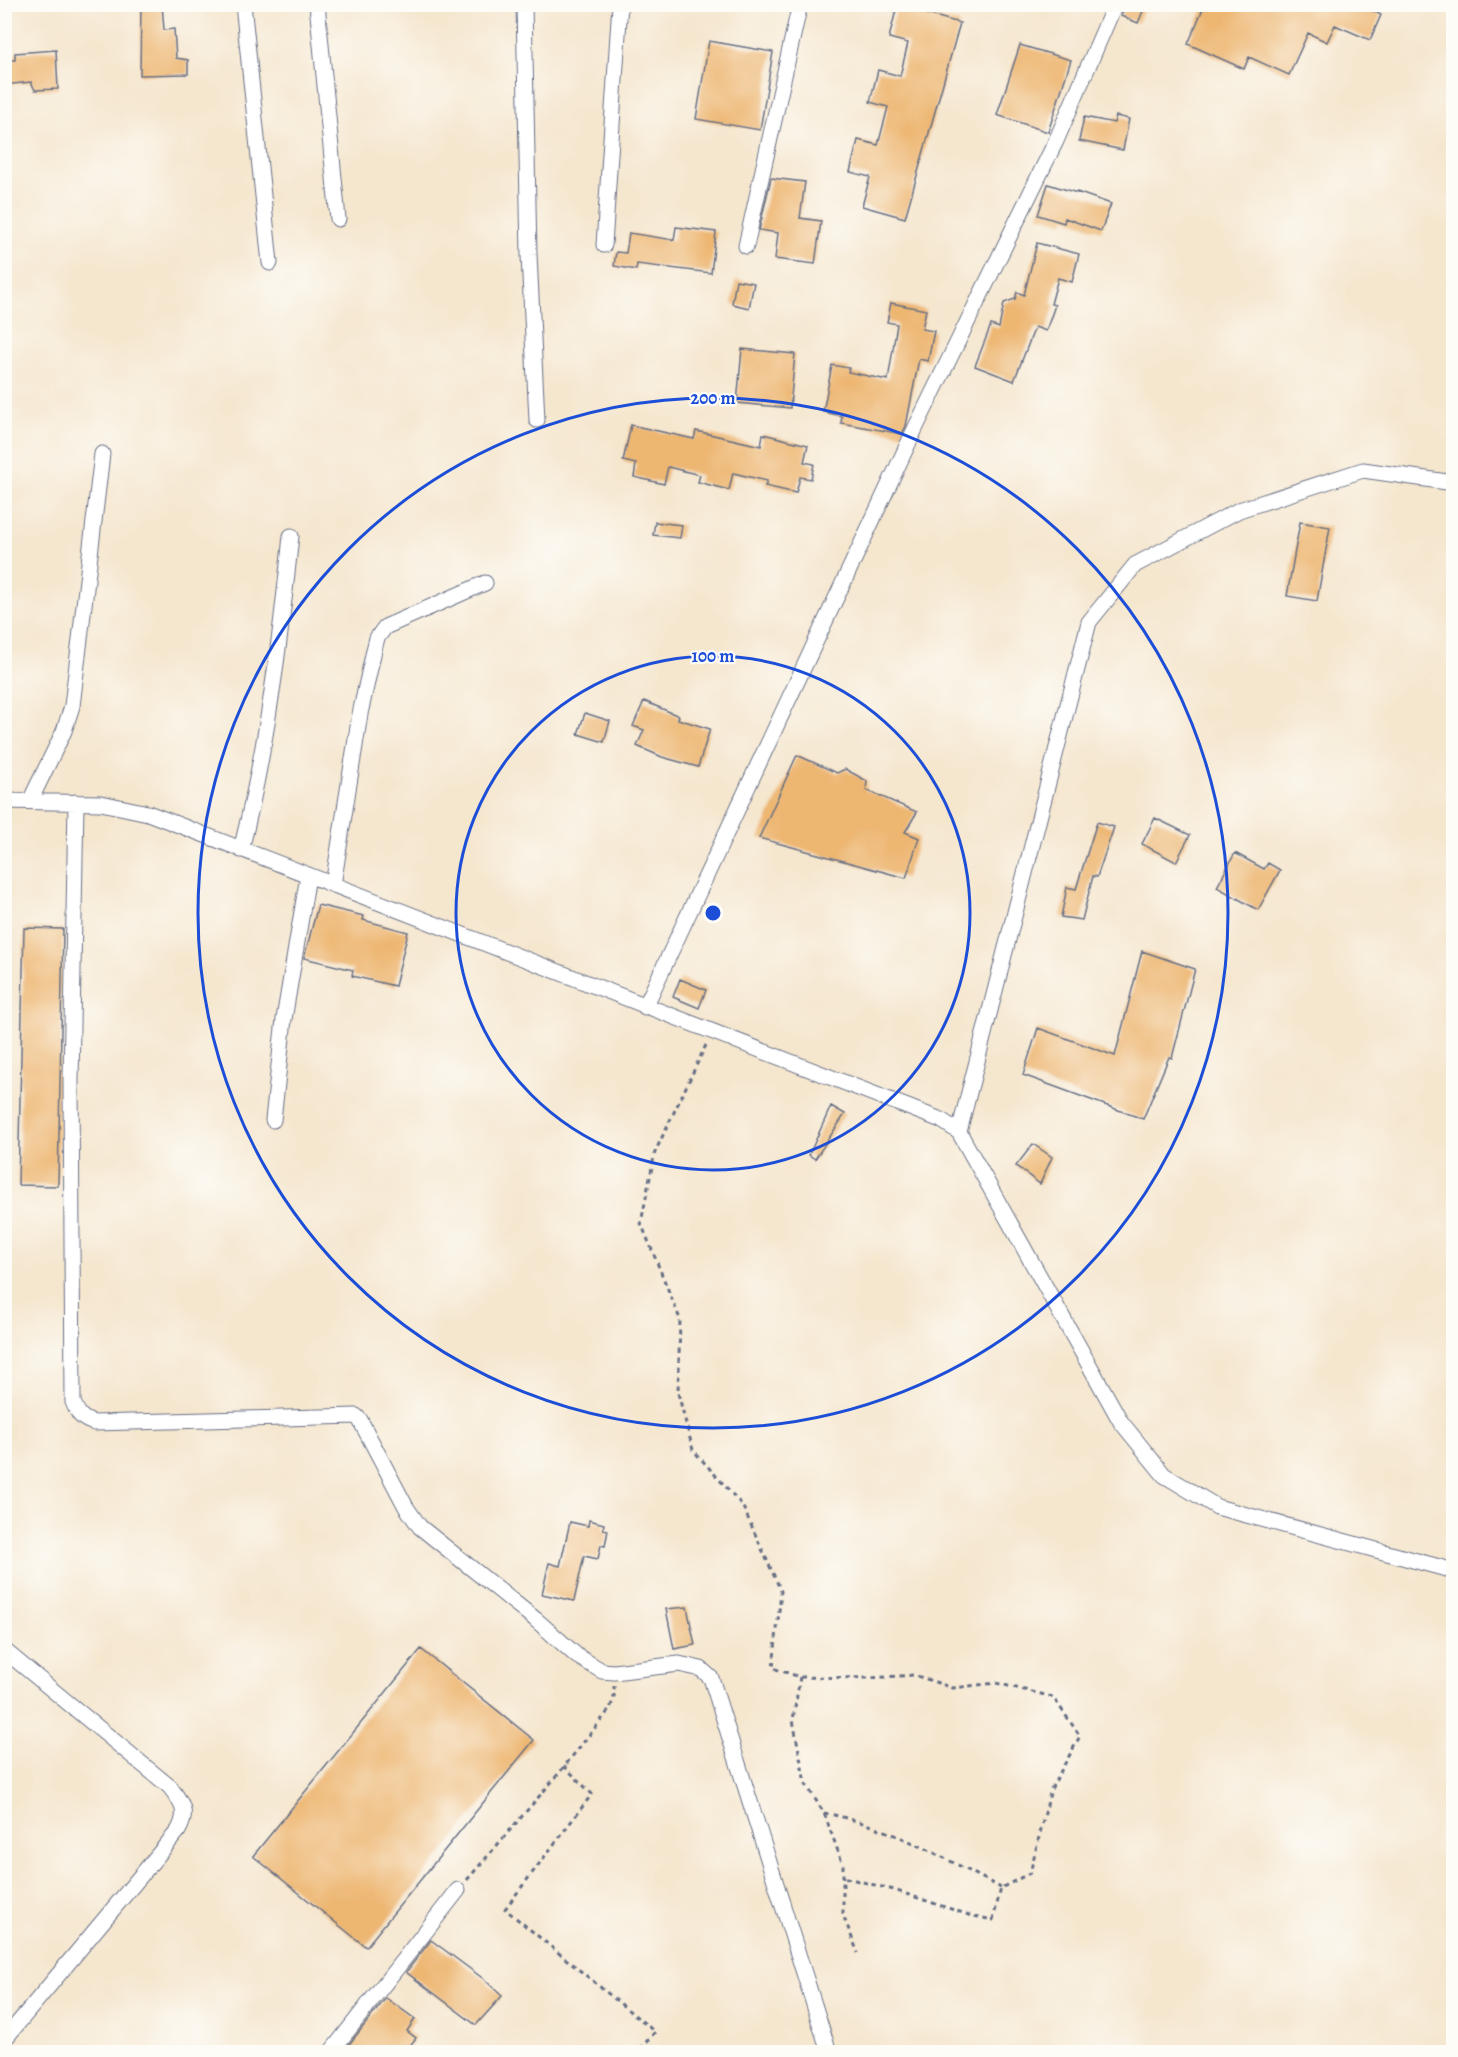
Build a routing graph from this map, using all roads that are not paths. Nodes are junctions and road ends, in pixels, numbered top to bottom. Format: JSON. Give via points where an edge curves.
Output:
{"nodes":[{"id":1,"x":243,"y":4,"type":"edge"},
{"id":2,"x":317,"y":4,"type":"edge"},
{"id":3,"x":524,"y":4,"type":"edge"},
{"id":4,"x":620,"y":4,"type":"edge"},
{"id":5,"x":800,"y":4,"type":"edge"},
{"id":6,"x":1115,"y":4,"type":"edge"},
{"id":7,"x":338,"y":219,"type":"dead end"},
{"id":8,"x":604,"y":245,"type":"dead end"},
{"id":9,"x":746,"y":246,"type":"dead end"},
{"id":10,"x":270,"y":263,"type":"dead end"},
{"id":11,"x":537,"y":420,"type":"dead end"},
{"id":12,"x":102,"y":454,"type":"dead end"},
{"id":13,"x":1454,"y":483,"type":"edge"},
{"id":14,"x":291,"y":536,"type":"dead end"},
{"id":15,"x":485,"y":583,"type":"dead end"},
{"id":16,"x":4,"y":801,"type":"edge"},
{"id":17,"x":30,"y":801,"type":"junction"},
{"id":18,"x":76,"y":802,"type":"junction"},
{"id":19,"x":241,"y":850,"type":"junction"},
{"id":20,"x":308,"y":876,"type":"junction"},
{"id":21,"x":333,"y":885,"type":"junction"},
{"id":22,"x":645,"y":1007,"type":"junction"},
{"id":23,"x":273,"y":1120,"type":"dead end"},
{"id":24,"x":959,"y":1132,"type":"junction"},
{"id":25,"x":1454,"y":1570,"type":"edge"},
{"id":26,"x":4,"y":1650,"type":"edge"},
{"id":27,"x":458,"y":1890,"type":"road end"},
{"id":28,"x":4,"y":2040,"type":"edge"},
{"id":29,"x":331,"y":2052,"type":"edge"},
{"id":30,"x":829,"y":2052,"type":"edge"}],
"edges":[{"from":1,"to":10,"type":"street"},
{"from":2,"to":7,"type":"street"},
{"from":3,"to":11,"type":"street"},
{"from":4,"to":8,"type":"street"},
{"from":5,"to":9,"type":"street"},
{"from":6,"to":22,"type":"street","via":[[1056,141],[915,429]]},
{"from":12,"to":17,"type":"street","via":[[72,706]]},
{"from":13,"to":24,"type":"street","via":[[1364,470],[1239,510],[1135,565],[1089,622]]},
{"from":14,"to":19,"type":"street","via":[[279,657]]},
{"from":15,"to":21,"type":"street","via":[[386,627],[377,638],[360,714]]},
{"from":16,"to":17,"type":"street"},
{"from":17,"to":18,"type":"street"},
{"from":18,"to":19,"type":"street","via":[[148,813]]},
{"from":18,"to":30,"type":"street","via":[[71,1093],[73,1402],[78,1415],[94,1423],[356,1416],[420,1527],[577,1656],[602,1671],[680,1664],[701,1670],[711,1678]]},
{"from":19,"to":20,"type":"street"},
{"from":20,"to":21,"type":"street"},
{"from":20,"to":23,"type":"street","via":[[284,1019]]},
{"from":21,"to":22,"type":"street"},
{"from":22,"to":24,"type":"street","via":[[941,1120]]},
{"from":24,"to":25,"type":"street","via":[[1121,1422],[1164,1475],[1217,1507]]},
{"from":26,"to":28,"type":"street","via":[[170,1787],[184,1812],[178,1831]]},
{"from":27,"to":29,"type":"street"}]}
